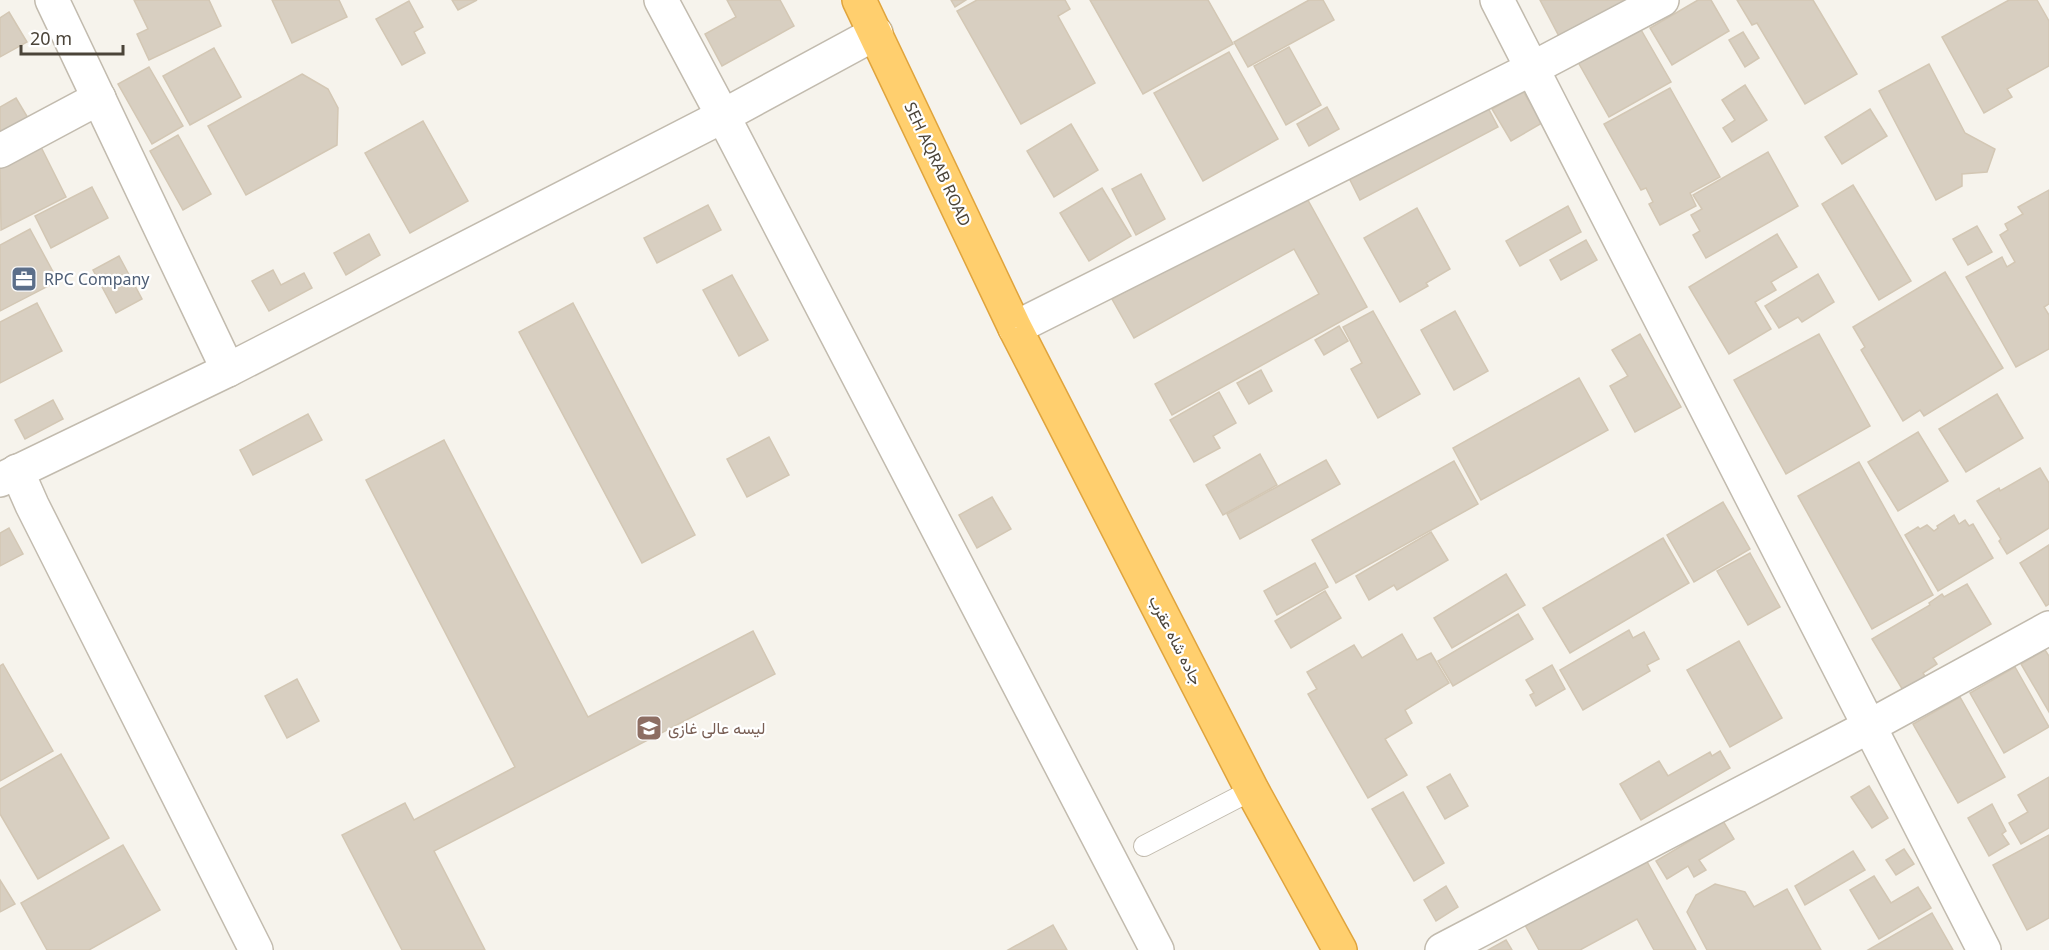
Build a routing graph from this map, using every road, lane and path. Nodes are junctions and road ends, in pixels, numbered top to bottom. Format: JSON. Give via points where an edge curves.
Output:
{"nodes":[{"id":1,"x":52,"y":0,"type":"edge"},
{"id":2,"x":661,"y":0,"type":"edge"},
{"id":3,"x":859,"y":0,"type":"edge"},
{"id":4,"x":1497,"y":0,"type":"edge"},
{"id":5,"x":1662,"y":0,"type":"edge"},
{"id":6,"x":876,"y":33,"type":"junction"},
{"id":7,"x":1533,"y":68,"type":"junction"},
{"id":8,"x":99,"y":98,"type":"junction"},
{"id":9,"x":723,"y":116,"type":"junction"},
{"id":10,"x":0,"y":151,"type":"edge"},
{"id":11,"x":1016,"y":328,"type":"junction"},
{"id":12,"x":228,"y":370,"type":"junction"},
{"id":13,"x":8,"y":475,"type":"edge"},
{"id":14,"x":2049,"y":628,"type":"edge"},
{"id":15,"x":1868,"y":727,"type":"junction"},
{"id":16,"x":1252,"y":790,"type":"junction"},
{"id":17,"x":1144,"y":846,"type":"dead end"},
{"id":18,"x":256,"y":950,"type":"edge"},
{"id":19,"x":1157,"y":950,"type":"edge"},
{"id":20,"x":1340,"y":950,"type":"edge"},
{"id":21,"x":1442,"y":950,"type":"edge"},
{"id":22,"x":1984,"y":950,"type":"edge"}],
"edges":[{"from":1,"to":8,"type":"street"},
{"from":2,"to":9,"type":"street"},
{"from":3,"to":6,"type":"highway","name":"SEH AQRAB ROAD"},
{"from":4,"to":7,"type":"street"},
{"from":5,"to":7,"type":"street"},
{"from":6,"to":9,"type":"street"},
{"from":6,"to":11,"type":"highway","name":"SEH AQRAB ROAD"},
{"from":7,"to":11,"type":"street"},
{"from":7,"to":15,"type":"street"},
{"from":8,"to":10,"type":"street"},
{"from":8,"to":12,"type":"street"},
{"from":9,"to":12,"type":"street"},
{"from":9,"to":19,"type":"street"},
{"from":11,"to":16,"type":"highway","name":"جاده شاه عقرب"},
{"from":12,"to":13,"type":"street"},
{"from":13,"to":18,"type":"street","via":[[32,505]]},
{"from":14,"to":15,"type":"street"},
{"from":15,"to":21,"type":"street"},
{"from":15,"to":22,"type":"street"},
{"from":16,"to":17,"type":"lane"},
{"from":16,"to":20,"type":"highway","name":"جاده شاه عقرب"}]}
